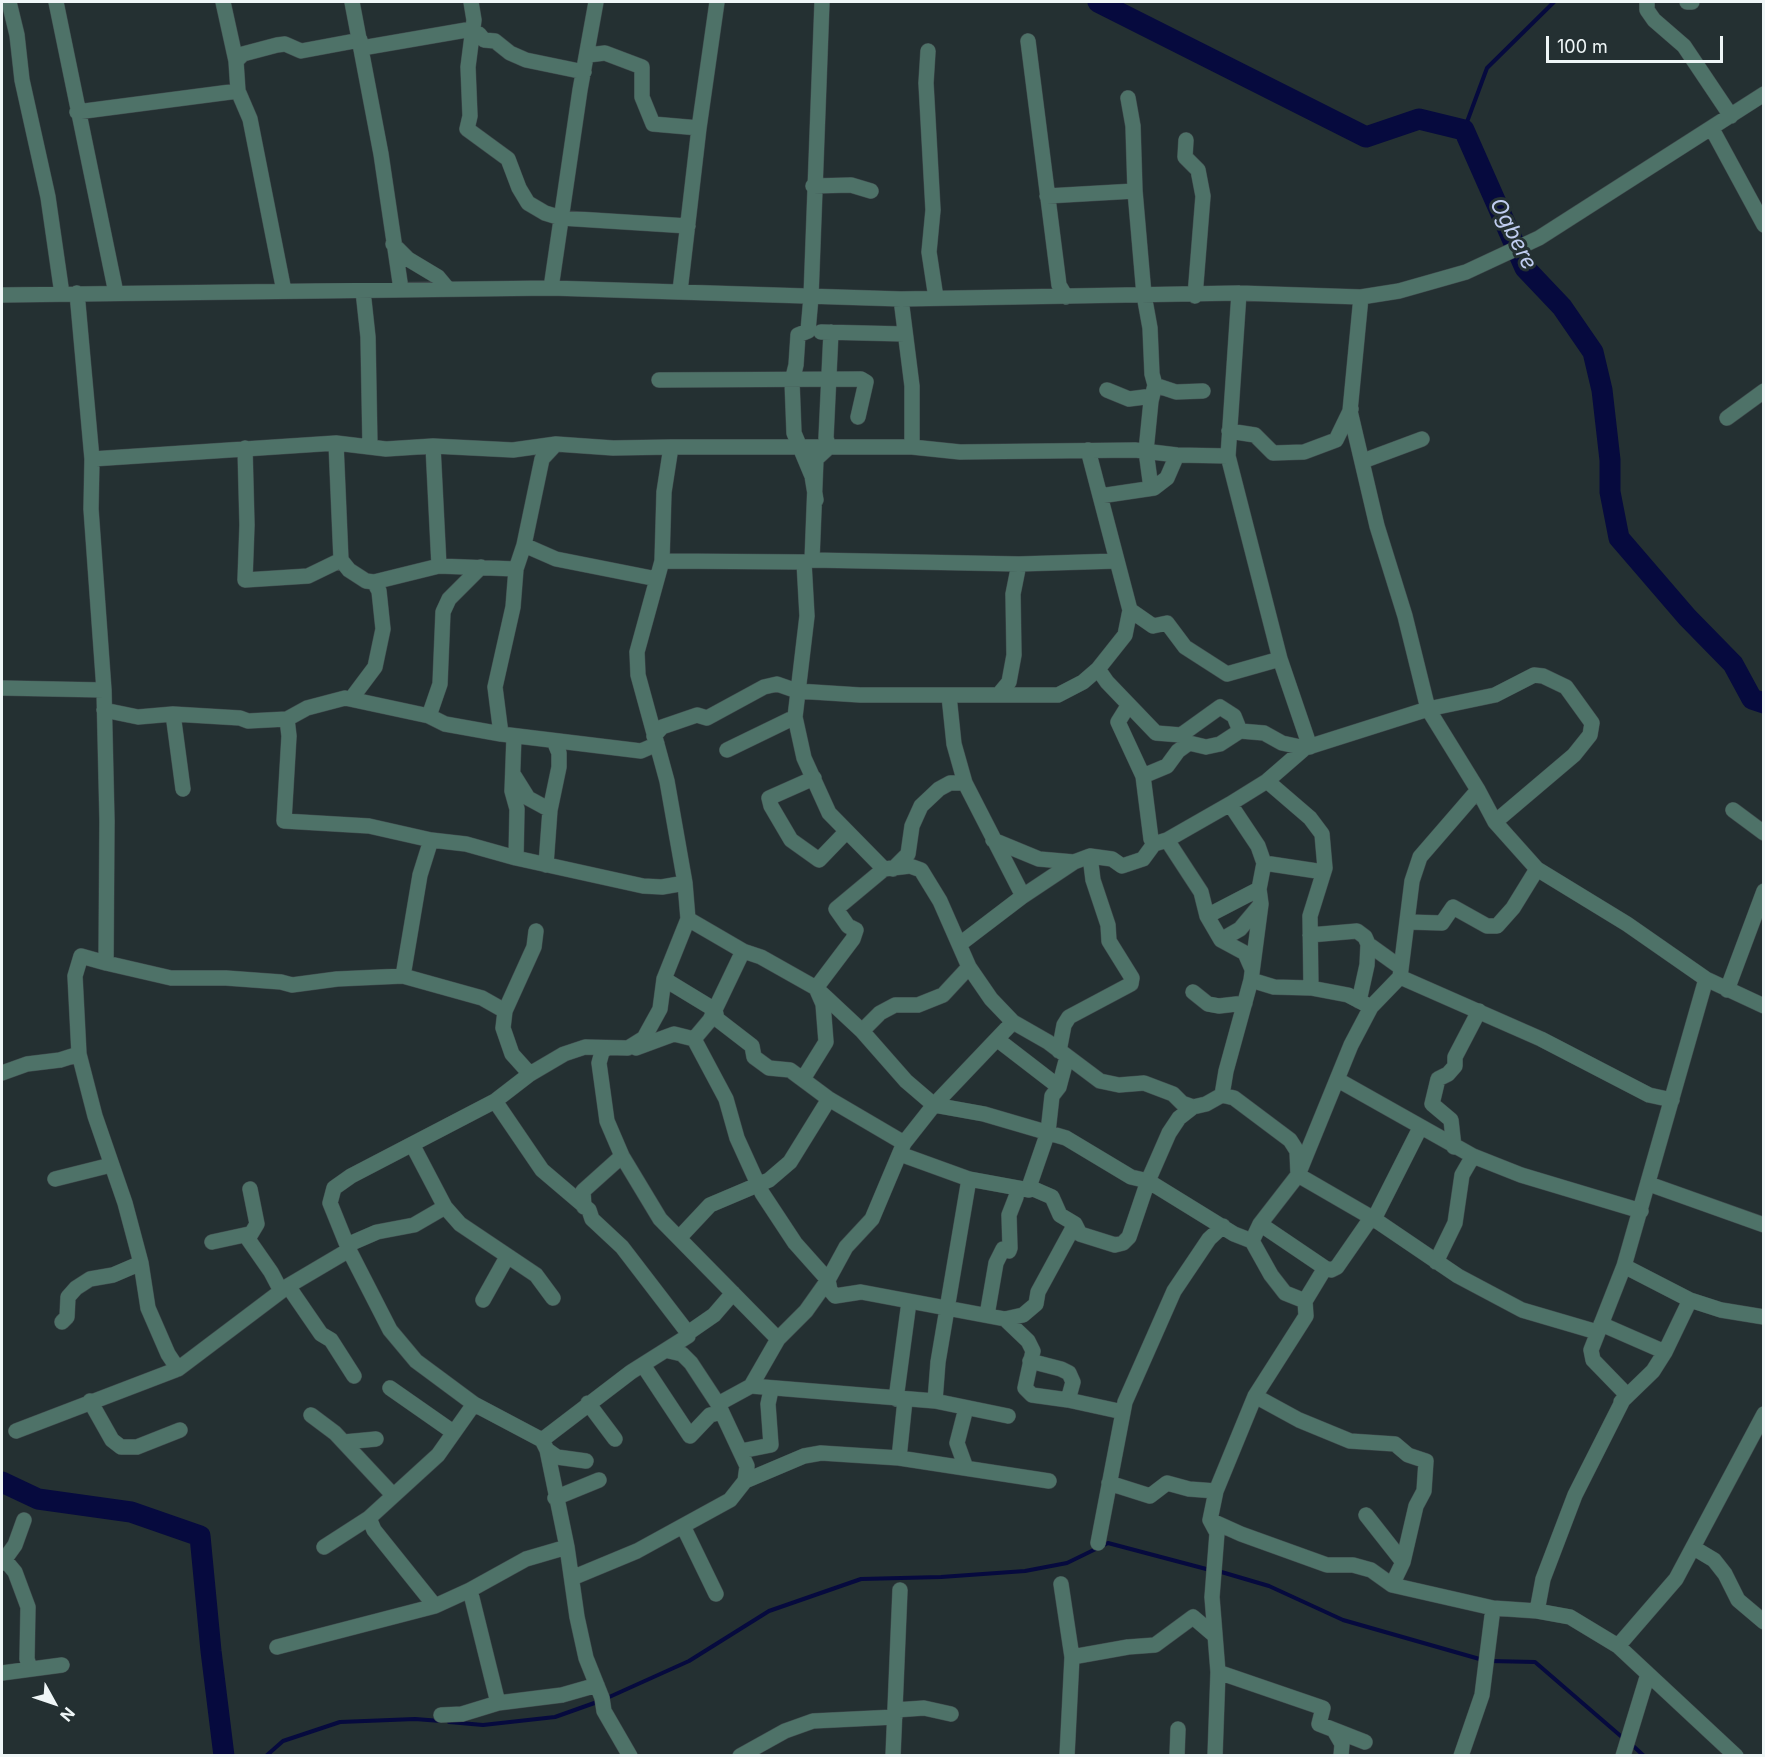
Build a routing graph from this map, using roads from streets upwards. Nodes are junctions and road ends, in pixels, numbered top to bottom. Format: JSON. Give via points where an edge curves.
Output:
{"nodes":[{"id":1,"x":9,"y":2,"type":"edge"},
{"id":2,"x":56,"y":2,"type":"edge"},
{"id":3,"x":223,"y":2,"type":"edge"},
{"id":4,"x":352,"y":2,"type":"edge"},
{"id":5,"x":471,"y":2,"type":"edge"},
{"id":6,"x":596,"y":2,"type":"edge"},
{"id":7,"x":717,"y":2,"type":"edge"},
{"id":8,"x":822,"y":2,"type":"edge"},
{"id":9,"x":1647,"y":2,"type":"edge"},
{"id":10,"x":1687,"y":2,"type":"edge"},
{"id":11,"x":1692,"y":2,"type":"edge"},
{"id":12,"x":472,"y":32,"type":"junction"},
{"id":13,"x":1028,"y":41,"type":"dead end"},
{"id":14,"x":361,"y":44,"type":"junction"},
{"id":15,"x":928,"y":51,"type":"dead end"},
{"id":16,"x":588,"y":55,"type":"junction"},
{"id":17,"x":236,"y":61,"type":"junction"},
{"id":18,"x":584,"y":72,"type":"junction"},
{"id":19,"x":238,"y":91,"type":"junction"},
{"id":20,"x":1764,"y":94,"type":"edge"},
{"id":21,"x":1128,"y":98,"type":"dead end"},
{"id":22,"x":77,"y":112,"type":"junction"},
{"id":23,"x":1731,"y":116,"type":"junction"},
{"id":24,"x":699,"y":128,"type":"junction"},
{"id":25,"x":1712,"y":129,"type":"junction"},
{"id":26,"x":1186,"y":140,"type":"dead end"},
{"id":27,"x":813,"y":186,"type":"junction"},
{"id":28,"x":871,"y":191,"type":"dead end"},
{"id":29,"x":1135,"y":191,"type":"junction"},
{"id":30,"x":1047,"y":196,"type":"junction"},
{"id":31,"x":561,"y":218,"type":"junction"},
{"id":32,"x":1764,"y":225,"type":"edge"},
{"id":33,"x":688,"y":226,"type":"junction"},
{"id":34,"x":393,"y":244,"type":"junction"},
{"id":35,"x":551,"y":288,"type":"junction"},
{"id":36,"x":401,"y":289,"type":"junction"},
{"id":37,"x":448,"y":289,"type":"junction"},
{"id":38,"x":284,"y":291,"type":"junction"},
{"id":39,"x":363,"y":291,"type":"junction"},
{"id":40,"x":680,"y":291,"type":"junction"},
{"id":41,"x":70,"y":293,"type":"junction"},
{"id":42,"x":116,"y":293,"type":"junction"},
{"id":43,"x":1239,"y":293,"type":"junction"},
{"id":44,"x":2,"y":295,"type":"edge"},
{"id":45,"x":1144,"y":295,"type":"junction"},
{"id":46,"x":1194,"y":296,"type":"junction"},
{"id":47,"x":812,"y":297,"type":"junction"},
{"id":48,"x":1066,"y":297,"type":"junction"},
{"id":49,"x":1360,"y":297,"type":"junction"},
{"id":50,"x":936,"y":298,"type":"junction"},
{"id":51,"x":901,"y":299,"type":"junction"},
{"id":52,"x":808,"y":331,"type":"junction"},
{"id":53,"x":831,"y":332,"type":"junction"},
{"id":54,"x":905,"y":334,"type":"junction"},
{"id":55,"x":830,"y":379,"type":"junction"},
{"id":56,"x":659,"y":380,"type":"dead end"},
{"id":57,"x":792,"y":381,"type":"junction"},
{"id":58,"x":1155,"y":384,"type":"junction"},
{"id":59,"x":1107,"y":390,"type":"dead end"},
{"id":60,"x":1203,"y":390,"type":"dead end"},
{"id":61,"x":1764,"y":391,"type":"edge"},
{"id":62,"x":1150,"y":401,"type":"junction"},
{"id":63,"x":1351,"y":409,"type":"junction"},
{"id":64,"x":858,"y":417,"type":"dead end"},
{"id":65,"x":1727,"y":418,"type":"dead end"},
{"id":66,"x":1229,"y":431,"type":"junction"},
{"id":67,"x":1422,"y":439,"type":"dead end"},
{"id":68,"x":336,"y":443,"type":"junction"},
{"id":69,"x":556,"y":444,"type":"junction"},
{"id":70,"x":370,"y":446,"type":"junction"},
{"id":71,"x":433,"y":446,"type":"junction"},
{"id":72,"x":671,"y":447,"type":"junction"},
{"id":73,"x":799,"y":447,"type":"junction"},
{"id":74,"x":829,"y":447,"type":"junction"},
{"id":75,"x":912,"y":447,"type":"junction"},
{"id":76,"x":245,"y":448,"type":"junction"},
{"id":77,"x":1088,"y":450,"type":"junction"},
{"id":78,"x":1146,"y":451,"type":"junction"},
{"id":79,"x":1177,"y":455,"type":"junction"},
{"id":80,"x":1228,"y":456,"type":"junction"},
{"id":81,"x":92,"y":459,"type":"junction"},
{"id":82,"x":1363,"y":461,"type":"junction"},
{"id":83,"x":1151,"y":488,"type":"junction"},
{"id":84,"x":1100,"y":496,"type":"junction"},
{"id":85,"x":816,"y":500,"type":"junction"},
{"id":86,"x":524,"y":545,"type":"junction"},
{"id":87,"x":341,"y":560,"type":"junction"},
{"id":88,"x":662,"y":561,"type":"junction"},
{"id":89,"x":808,"y":561,"type":"junction"},
{"id":90,"x":1117,"y":561,"type":"junction"},
{"id":91,"x":1019,"y":564,"type":"junction"},
{"id":92,"x":439,"y":566,"type":"junction"},
{"id":93,"x":481,"y":567,"type":"junction"},
{"id":94,"x":516,"y":568,"type":"junction"},
{"id":95,"x":657,"y":579,"type":"junction"},
{"id":96,"x":374,"y":582,"type":"junction"},
{"id":97,"x":1130,"y":610,"type":"junction"},
{"id":98,"x":1280,"y":659,"type":"junction"},
{"id":99,"x":1098,"y":669,"type":"junction"},
{"id":100,"x":2,"y":688,"type":"edge"},
{"id":101,"x":104,"y":690,"type":"junction"},
{"id":102,"x":797,"y":691,"type":"junction"},
{"id":103,"x":999,"y":694,"type":"junction"},
{"id":104,"x":949,"y":696,"type":"junction"},
{"id":105,"x":351,"y":699,"type":"junction"},
{"id":106,"x":1128,"y":706,"type":"junction"},
{"id":107,"x":104,"y":710,"type":"junction"},
{"id":108,"x":1428,"y":710,"type":"junction"},
{"id":109,"x":173,"y":714,"type":"junction"},
{"id":110,"x":429,"y":716,"type":"junction"},
{"id":111,"x":795,"y":717,"type":"junction"},
{"id":112,"x":287,"y":719,"type":"junction"},
{"id":113,"x":1240,"y":731,"type":"junction"},
{"id":114,"x":507,"y":735,"type":"junction"},
{"id":115,"x":554,"y":741,"type":"junction"},
{"id":116,"x":657,"y":744,"type":"junction"},
{"id":117,"x":1308,"y":748,"type":"junction"},
{"id":118,"x":727,"y":750,"type":"dead end"},
{"id":119,"x":513,"y":774,"type":"junction"},
{"id":120,"x":1143,"y":776,"type":"junction"},
{"id":121,"x":814,"y":778,"type":"junction"},
{"id":122,"x":1267,"y":781,"type":"junction"},
{"id":123,"x":964,"y":783,"type":"junction"},
{"id":124,"x":183,"y":789,"type":"dead end"},
{"id":125,"x":1478,"y":790,"type":"junction"},
{"id":126,"x":1230,"y":804,"type":"junction"},
{"id":127,"x":550,"y":810,"type":"junction"},
{"id":128,"x":1733,"y":810,"type":"dead end"},
{"id":129,"x":1495,"y":822,"type":"junction"},
{"id":130,"x":846,"y":831,"type":"junction"},
{"id":131,"x":1764,"y":833,"type":"edge"},
{"id":132,"x":431,"y":840,"type":"junction"},
{"id":133,"x":993,"y":840,"type":"junction"},
{"id":134,"x":1160,"y":842,"type":"junction"},
{"id":135,"x":1090,"y":856,"type":"junction"},
{"id":136,"x":516,"y":858,"type":"junction"},
{"id":137,"x":1074,"y":862,"type":"junction"},
{"id":138,"x":1264,"y":863,"type":"junction"},
{"id":139,"x":546,"y":865,"type":"junction"},
{"id":140,"x":1324,"y":868,"type":"junction"},
{"id":141,"x":1537,"y":869,"type":"junction"},
{"id":142,"x":888,"y":870,"type":"junction"},
{"id":143,"x":685,"y":883,"type":"junction"},
{"id":144,"x":1764,"y":891,"type":"edge"},
{"id":145,"x":1023,"y":896,"type":"junction"},
{"id":146,"x":1260,"y":897,"type":"junction"},
{"id":147,"x":1207,"y":916,"type":"junction"},
{"id":148,"x":688,"y":919,"type":"junction"},
{"id":149,"x":1408,"y":922,"type":"junction"},
{"id":150,"x":536,"y":931,"type":"dead end"},
{"id":151,"x":1311,"y":935,"type":"junction"},
{"id":152,"x":1221,"y":940,"type":"junction"},
{"id":153,"x":960,"y":944,"type":"junction"},
{"id":154,"x":1368,"y":944,"type":"junction"},
{"id":155,"x":743,"y":951,"type":"junction"},
{"id":156,"x":106,"y":963,"type":"junction"},
{"id":157,"x":969,"y":967,"type":"junction"},
{"id":158,"x":1400,"y":972,"type":"junction"},
{"id":159,"x":1252,"y":975,"type":"junction"},
{"id":160,"x":403,"y":976,"type":"junction"},
{"id":161,"x":664,"y":979,"type":"junction"},
{"id":162,"x":1706,"y":979,"type":"junction"},
{"id":163,"x":816,"y":988,"type":"junction"},
{"id":164,"x":1311,"y":988,"type":"junction"},
{"id":165,"x":1727,"y":990,"type":"junction"},
{"id":166,"x":1193,"y":992,"type":"dead end"},
{"id":167,"x":1359,"y":1001,"type":"junction"},
{"id":168,"x":1245,"y":1003,"type":"junction"},
{"id":169,"x":1764,"y":1006,"type":"edge"},
{"id":170,"x":715,"y":1010,"type":"junction"},
{"id":171,"x":505,"y":1011,"type":"junction"},
{"id":172,"x":1479,"y":1011,"type":"junction"},
{"id":173,"x":1013,"y":1022,"type":"junction"},
{"id":174,"x":862,"y":1031,"type":"junction"},
{"id":175,"x":694,"y":1039,"type":"junction"},
{"id":176,"x":998,"y":1040,"type":"junction"},
{"id":177,"x":607,"y":1048,"type":"junction"},
{"id":178,"x":628,"y":1048,"type":"junction"},
{"id":179,"x":79,"y":1054,"type":"junction"},
{"id":180,"x":1063,"y":1054,"type":"junction"},
{"id":181,"x":2,"y":1073,"type":"edge"},
{"id":182,"x":530,"y":1074,"type":"junction"},
{"id":183,"x":803,"y":1079,"type":"junction"},
{"id":184,"x":1338,"y":1080,"type":"junction"},
{"id":185,"x":1059,"y":1087,"type":"junction"},
{"id":186,"x":1222,"y":1095,"type":"junction"},
{"id":187,"x":829,"y":1099,"type":"junction"},
{"id":188,"x":1672,"y":1100,"type":"junction"},
{"id":189,"x":495,"y":1101,"type":"junction"},
{"id":190,"x":934,"y":1105,"type":"junction"},
{"id":191,"x":1193,"y":1107,"type":"junction"},
{"id":192,"x":1419,"y":1128,"type":"junction"},
{"id":193,"x":1048,"y":1132,"type":"junction"},
{"id":194,"x":413,"y":1146,"type":"junction"},
{"id":195,"x":1454,"y":1147,"type":"junction"},
{"id":196,"x":902,"y":1149,"type":"junction"},
{"id":197,"x":622,"y":1155,"type":"junction"},
{"id":198,"x":1473,"y":1156,"type":"junction"},
{"id":199,"x":111,"y":1165,"type":"junction"},
{"id":200,"x":1298,"y":1174,"type":"junction"},
{"id":201,"x":55,"y":1179,"type":"dead end"},
{"id":202,"x":969,"y":1179,"type":"junction"},
{"id":203,"x":1148,"y":1181,"type":"junction"},
{"id":204,"x":758,"y":1183,"type":"junction"},
{"id":205,"x":1649,"y":1184,"type":"junction"},
{"id":206,"x":250,"y":1189,"type":"dead end"},
{"id":207,"x":1024,"y":1191,"type":"junction"},
{"id":208,"x":445,"y":1207,"type":"junction"},
{"id":209,"x":584,"y":1207,"type":"junction"},
{"id":210,"x":1641,"y":1211,"type":"junction"},
{"id":211,"x":1373,"y":1219,"type":"junction"},
{"id":212,"x":1075,"y":1224,"type":"junction"},
{"id":213,"x":1260,"y":1224,"type":"junction"},
{"id":214,"x":1223,"y":1226,"type":"junction"},
{"id":215,"x":1764,"y":1226,"type":"edge"},
{"id":216,"x":249,"y":1234,"type":"junction"},
{"id":217,"x":679,"y":1238,"type":"junction"},
{"id":218,"x":1252,"y":1241,"type":"junction"},
{"id":219,"x":212,"y":1242,"type":"dead end"},
{"id":220,"x":348,"y":1248,"type":"junction"},
{"id":221,"x":507,"y":1257,"type":"junction"},
{"id":222,"x":1436,"y":1262,"type":"junction"},
{"id":223,"x":141,"y":1263,"type":"junction"},
{"id":224,"x":1624,"y":1266,"type":"junction"},
{"id":225,"x":1325,"y":1268,"type":"junction"},
{"id":226,"x":828,"y":1280,"type":"junction"},
{"id":227,"x":284,"y":1288,"type":"junction"},
{"id":228,"x":950,"y":1290,"type":"junction"},
{"id":229,"x":733,"y":1293,"type":"junction"},
{"id":230,"x":553,"y":1298,"type":"dead end"},
{"id":231,"x":1690,"y":1299,"type":"junction"},
{"id":232,"x":483,"y":1300,"type":"dead end"},
{"id":233,"x":1305,"y":1301,"type":"junction"},
{"id":234,"x":909,"y":1302,"type":"junction"},
{"id":235,"x":947,"y":1307,"type":"junction"},
{"id":236,"x":970,"y":1312,"type":"junction"},
{"id":237,"x":987,"y":1315,"type":"junction"},
{"id":238,"x":1764,"y":1317,"type":"edge"},
{"id":239,"x":1005,"y":1319,"type":"junction"},
{"id":240,"x":62,"y":1322,"type":"dead end"},
{"id":241,"x":1599,"y":1328,"type":"junction"},
{"id":242,"x":688,"y":1333,"type":"junction"},
{"id":243,"x":778,"y":1339,"type":"junction"},
{"id":244,"x":669,"y":1350,"type":"junction"},
{"id":245,"x":1665,"y":1352,"type":"junction"},
{"id":246,"x":1030,"y":1361,"type":"junction"},
{"id":247,"x":643,"y":1365,"type":"junction"},
{"id":248,"x":178,"y":1369,"type":"junction"},
{"id":249,"x":354,"y":1376,"type":"dead end"},
{"id":250,"x":751,"y":1386,"type":"junction"},
{"id":251,"x":390,"y":1388,"type":"dead end"},
{"id":252,"x":771,"y":1390,"type":"junction"},
{"id":253,"x":1255,"y":1396,"type":"junction"},
{"id":254,"x":901,"y":1399,"type":"junction"},
{"id":255,"x":1068,"y":1400,"type":"junction"},
{"id":256,"x":90,"y":1401,"type":"junction"},
{"id":257,"x":936,"y":1401,"type":"junction"},
{"id":258,"x":1621,"y":1401,"type":"junction"},
{"id":259,"x":588,"y":1403,"type":"junction"},
{"id":260,"x":474,"y":1404,"type":"junction"},
{"id":261,"x":720,"y":1408,"type":"junction"},
{"id":262,"x":966,"y":1408,"type":"junction"},
{"id":263,"x":1123,"y":1412,"type":"junction"},
{"id":264,"x":311,"y":1414,"type":"dead end"},
{"id":265,"x":1008,"y":1416,"type":"dead end"},
{"id":266,"x":1763,"y":1418,"type":"edge"},
{"id":267,"x":180,"y":1430,"type":"dead end"},
{"id":268,"x":16,"y":1431,"type":"dead end"},
{"id":269,"x":453,"y":1432,"type":"junction"},
{"id":270,"x":376,"y":1439,"type":"dead end"},
{"id":271,"x":615,"y":1439,"type":"dead end"},
{"id":272,"x":344,"y":1442,"type":"junction"},
{"id":273,"x":544,"y":1445,"type":"junction"},
{"id":274,"x":741,"y":1451,"type":"junction"},
{"id":275,"x":899,"y":1458,"type":"junction"},
{"id":276,"x":586,"y":1461,"type":"dead end"},
{"id":277,"x":966,"y":1468,"type":"junction"},
{"id":278,"x":599,"y":1480,"type":"dead end"},
{"id":279,"x":745,"y":1481,"type":"junction"},
{"id":280,"x":1049,"y":1481,"type":"dead end"},
{"id":281,"x":1109,"y":1483,"type":"junction"},
{"id":282,"x":1216,"y":1491,"type":"junction"},
{"id":283,"x":393,"y":1495,"type":"junction"},
{"id":284,"x":555,"y":1498,"type":"junction"},
{"id":285,"x":1366,"y":1515,"type":"dead end"},
{"id":286,"x":369,"y":1518,"type":"junction"},
{"id":287,"x":24,"y":1520,"type":"dead end"},
{"id":288,"x":1210,"y":1520,"type":"junction"},
{"id":289,"x":683,"y":1526,"type":"junction"},
{"id":290,"x":1098,"y":1543,"type":"dead end"},
{"id":291,"x":324,"y":1547,"type":"dead end"},
{"id":292,"x":567,"y":1547,"type":"junction"},
{"id":293,"x":1694,"y":1548,"type":"junction"},
{"id":294,"x":3,"y":1561,"type":"edge"},
{"id":295,"x":1403,"y":1562,"type":"junction"},
{"id":296,"x":572,"y":1578,"type":"junction"},
{"id":297,"x":1061,"y":1584,"type":"dead end"},
{"id":298,"x":1392,"y":1585,"type":"junction"},
{"id":299,"x":470,"y":1590,"type":"junction"},
{"id":300,"x":900,"y":1590,"type":"dead end"},
{"id":301,"x":716,"y":1594,"type":"dead end"},
{"id":302,"x":435,"y":1606,"type":"junction"},
{"id":303,"x":1493,"y":1608,"type":"junction"},
{"id":304,"x":1537,"y":1611,"type":"junction"},
{"id":305,"x":1764,"y":1622,"type":"edge"},
{"id":306,"x":1214,"y":1635,"type":"junction"},
{"id":307,"x":1618,"y":1646,"type":"junction"},
{"id":308,"x":277,"y":1647,"type":"dead end"},
{"id":309,"x":1072,"y":1657,"type":"junction"},
{"id":310,"x":63,"y":1665,"type":"dead end"},
{"id":311,"x":30,"y":1668,"type":"junction"},
{"id":312,"x":1218,"y":1672,"type":"junction"},
{"id":313,"x":2,"y":1673,"type":"edge"},
{"id":314,"x":1648,"y":1674,"type":"junction"},
{"id":315,"x":601,"y":1698,"type":"junction"},
{"id":316,"x":498,"y":1703,"type":"junction"},
{"id":317,"x":895,"y":1713,"type":"junction"},
{"id":318,"x":951,"y":1714,"type":"dead end"},
{"id":319,"x":441,"y":1715,"type":"dead end"},
{"id":320,"x":1178,"y":1729,"type":"dead end"},
{"id":321,"x":1335,"y":1732,"type":"junction"},
{"id":322,"x":1365,"y":1742,"type":"dead end"},
{"id":323,"x":630,"y":1755,"type":"edge"},
{"id":324,"x":740,"y":1755,"type":"edge"},
{"id":325,"x":893,"y":1755,"type":"edge"},
{"id":326,"x":1067,"y":1755,"type":"edge"},
{"id":327,"x":1178,"y":1755,"type":"edge"},
{"id":328,"x":1215,"y":1755,"type":"edge"},
{"id":329,"x":1341,"y":1755,"type":"edge"},
{"id":330,"x":1461,"y":1755,"type":"edge"},
{"id":331,"x":1623,"y":1755,"type":"edge"},
{"id":332,"x":1736,"y":1755,"type":"edge"}],
"edges":[{"from":1,"to":41,"type":"street","via":[[22,80]]},
{"from":2,"to":22,"type":"street"},
{"from":3,"to":17,"type":"street"},
{"from":4,"to":14,"type":"street"},
{"from":5,"to":12,"type":"street"},
{"from":6,"to":16,"type":"street"},
{"from":7,"to":24,"type":"street"},
{"from":8,"to":27,"type":"street"},
{"from":9,"to":23,"type":"street","via":[[1654,20],[1684,46]]},
{"from":10,"to":11,"type":"street"},
{"from":12,"to":14,"type":"street"},
{"from":12,"to":18,"type":"street","via":[[526,60]]},
{"from":12,"to":31,"type":"street","via":[[467,129],[508,159],[528,203]]},
{"from":13,"to":30,"type":"street"},
{"from":14,"to":17,"type":"street","via":[[301,51],[277,45],[243,54]]},
{"from":14,"to":34,"type":"street"},
{"from":15,"to":50,"type":"street","via":[[926,83],[933,210],[929,252]]},
{"from":16,"to":18,"type":"street"},
{"from":16,"to":24,"type":"street","via":[[605,53],[642,67],[642,97],[653,124]]},
{"from":17,"to":19,"type":"street"},
{"from":18,"to":31,"type":"street"},
{"from":19,"to":22,"type":"street"},
{"from":19,"to":38,"type":"street","via":[[250,119]]},
{"from":20,"to":23,"type":"street"},
{"from":21,"to":29,"type":"street"},
{"from":22,"to":42,"type":"street"},
{"from":23,"to":25,"type":"street"},
{"from":24,"to":33,"type":"street"},
{"from":25,"to":32,"type":"street"},
{"from":25,"to":49,"type":"street","via":[[1539,238],[1488,263],[1399,291]]},
{"from":26,"to":46,"type":"street","via":[[1185,157],[1198,170],[1203,196]]},
{"from":27,"to":28,"type":"street","via":[[851,185]]},
{"from":27,"to":47,"type":"street"},
{"from":29,"to":30,"type":"street"},
{"from":29,"to":45,"type":"street"},
{"from":30,"to":48,"type":"street","via":[[1059,285]]},
{"from":31,"to":33,"type":"street"},
{"from":31,"to":35,"type":"street"},
{"from":33,"to":40,"type":"street"},
{"from":34,"to":36,"type":"street"},
{"from":34,"to":37,"type":"street"},
{"from":35,"to":37,"type":"street"},
{"from":35,"to":40,"type":"street"},
{"from":36,"to":37,"type":"street"},
{"from":36,"to":39,"type":"street"},
{"from":38,"to":39,"type":"street"},
{"from":38,"to":42,"type":"street"},
{"from":39,"to":70,"type":"street"},
{"from":40,"to":47,"type":"street"},
{"from":41,"to":42,"type":"street"},
{"from":41,"to":44,"type":"street"},
{"from":41,"to":81,"type":"street"},
{"from":43,"to":46,"type":"street"},
{"from":43,"to":49,"type":"street"},
{"from":43,"to":66,"type":"street"},
{"from":45,"to":46,"type":"street"},
{"from":45,"to":48,"type":"street"},
{"from":45,"to":58,"type":"street"},
{"from":47,"to":51,"type":"street"},
{"from":47,"to":52,"type":"street"},
{"from":48,"to":50,"type":"street"},
{"from":49,"to":63,"type":"street"},
{"from":50,"to":51,"type":"street"},
{"from":51,"to":54,"type":"street"},
{"from":52,"to":53,"type":"street"},
{"from":52,"to":57,"type":"street","via":[[798,335]]},
{"from":53,"to":54,"type":"street"},
{"from":53,"to":55,"type":"street"},
{"from":54,"to":75,"type":"street","via":[[912,386]]},
{"from":55,"to":57,"type":"street"},
{"from":55,"to":64,"type":"street","via":[[866,382]]},
{"from":55,"to":74,"type":"street","via":[[826,438]]},
{"from":56,"to":57,"type":"street"},
{"from":57,"to":73,"type":"street","via":[[794,433]]},
{"from":58,"to":60,"type":"street","via":[[1176,392]]},
{"from":58,"to":62,"type":"street"},
{"from":59,"to":62,"type":"street","via":[[1129,399],[1145,397]]},
{"from":61,"to":65,"type":"street"},
{"from":62,"to":78,"type":"street"},
{"from":63,"to":66,"type":"street","via":[[1336,440],[1304,452],[1273,453],[1255,435]]},
{"from":63,"to":82,"type":"street"},
{"from":66,"to":80,"type":"street"},
{"from":67,"to":82,"type":"street"},
{"from":68,"to":70,"type":"street"},
{"from":68,"to":76,"type":"street"},
{"from":68,"to":87,"type":"street"},
{"from":69,"to":71,"type":"street","via":[[513,450]]},
{"from":69,"to":72,"type":"street"},
{"from":69,"to":86,"type":"street","via":[[543,459]]},
{"from":70,"to":71,"type":"street"},
{"from":71,"to":92,"type":"street"},
{"from":72,"to":73,"type":"street"},
{"from":72,"to":88,"type":"street","via":[[664,492]]},
{"from":73,"to":74,"type":"street"},
{"from":73,"to":85,"type":"street","via":[[812,476]]},
{"from":74,"to":75,"type":"street"},
{"from":74,"to":85,"type":"street","via":[[816,459]]},
{"from":75,"to":77,"type":"street","via":[[960,452]]},
{"from":76,"to":81,"type":"street"},
{"from":76,"to":87,"type":"street","via":[[245,580],[308,576]]},
{"from":77,"to":78,"type":"street"},
{"from":77,"to":84,"type":"street"},
{"from":78,"to":79,"type":"street"},
{"from":78,"to":83,"type":"street"},
{"from":79,"to":80,"type":"street"},
{"from":79,"to":83,"type":"street","via":[[1167,478]]},
{"from":80,"to":98,"type":"street"},
{"from":81,"to":101,"type":"street"},
{"from":82,"to":108,"type":"street"},
{"from":83,"to":84,"type":"street"},
{"from":84,"to":90,"type":"street"},
{"from":85,"to":89,"type":"street"},
{"from":86,"to":94,"type":"street"},
{"from":86,"to":95,"type":"street","via":[[556,559]]},
{"from":87,"to":96,"type":"street","via":[[349,570]]},
{"from":88,"to":89,"type":"street"},
{"from":88,"to":95,"type":"street"},
{"from":89,"to":91,"type":"street"},
{"from":89,"to":102,"type":"street","via":[[807,616]]},
{"from":90,"to":91,"type":"street"},
{"from":90,"to":97,"type":"street"},
{"from":91,"to":103,"type":"street","via":[[1013,594],[1014,654],[1009,682]]},
{"from":92,"to":93,"type":"street"},
{"from":92,"to":96,"type":"street"},
{"from":93,"to":94,"type":"street"},
{"from":93,"to":110,"type":"street","via":[[449,599],[443,612],[440,684]]},
{"from":94,"to":114,"type":"street","via":[[513,607],[495,687]]},
{"from":95,"to":116,"type":"street","via":[[637,652],[638,675]]},
{"from":96,"to":105,"type":"street","via":[[379,591],[383,629],[375,667]]},
{"from":97,"to":98,"type":"street","via":[[1153,626],[1167,623],[1185,647],[1222,673]]},
{"from":97,"to":99,"type":"street","via":[[1125,635]]},
{"from":98,"to":117,"type":"street"},
{"from":99,"to":103,"type":"street","via":[[1058,695]]},
{"from":99,"to":106,"type":"street"},
{"from":100,"to":101,"type":"street"},
{"from":101,"to":107,"type":"street"},
{"from":102,"to":104,"type":"street"},
{"from":102,"to":111,"type":"street"},
{"from":102,"to":116,"type":"street","via":[[777,684],[764,687],[707,718],[698,715],[662,727],[654,735]]},
{"from":103,"to":104,"type":"street"},
{"from":104,"to":123,"type":"street","via":[[954,744]]},
{"from":105,"to":110,"type":"street"},
{"from":105,"to":112,"type":"street","via":[[307,708]]},
{"from":106,"to":113,"type":"street","via":[[1156,733],[1166,736],[1181,735],[1220,707],[1234,716]]},
{"from":106,"to":120,"type":"street","via":[[1118,722]]},
{"from":107,"to":109,"type":"street","via":[[138,717]]},
{"from":107,"to":156,"type":"street"},
{"from":108,"to":117,"type":"street"},
{"from":108,"to":125,"type":"street"},
{"from":108,"to":129,"type":"street","via":[[1495,695],[1534,675],[1566,687],[1592,723],[1590,735],[1574,755]]},
{"from":109,"to":112,"type":"street","via":[[248,721]]},
{"from":109,"to":124,"type":"street"},
{"from":110,"to":114,"type":"street","via":[[445,724]]},
{"from":111,"to":118,"type":"street"},
{"from":111,"to":121,"type":"street","via":[[804,758]]},
{"from":112,"to":132,"type":"street","via":[[290,736],[284,821],[369,826]]},
{"from":113,"to":117,"type":"street"},
{"from":113,"to":120,"type":"street","via":[[1220,744],[1206,747],[1189,743],[1167,766]]},
{"from":114,"to":115,"type":"street"},
{"from":114,"to":119,"type":"street"},
{"from":115,"to":116,"type":"street","via":[[641,751]]},
{"from":115,"to":127,"type":"street","via":[[559,767]]},
{"from":116,"to":143,"type":"street","via":[[668,781]]},
{"from":117,"to":122,"type":"street"},
{"from":119,"to":127,"type":"street","via":[[528,798]]},
{"from":119,"to":136,"type":"street"},
{"from":120,"to":134,"type":"street","via":[[1151,839]]},
{"from":121,"to":130,"type":"street","via":[[829,813]]},
{"from":121,"to":130,"type":"street","via":[[769,798],[791,840],[819,860]]},
{"from":122,"to":126,"type":"street"},
{"from":122,"to":140,"type":"street","via":[[1310,818],[1322,834]]},
{"from":123,"to":133,"type":"street"},
{"from":123,"to":142,"type":"street","via":[[950,783],[921,806],[912,826],[908,854]]},
{"from":125,"to":129,"type":"street"},
{"from":125,"to":149,"type":"street","via":[[1420,857],[1412,881]]},
{"from":126,"to":134,"type":"street"},
{"from":126,"to":138,"type":"street","via":[[1258,846]]},
{"from":127,"to":139,"type":"street"},
{"from":128,"to":131,"type":"street"},
{"from":129,"to":141,"type":"street"},
{"from":130,"to":142,"type":"street"},
{"from":132,"to":136,"type":"street","via":[[466,844]]},
{"from":132,"to":160,"type":"street","via":[[420,875]]},
{"from":133,"to":137,"type":"street","via":[[1039,859]]},
{"from":133,"to":145,"type":"street"},
{"from":134,"to":135,"type":"street","via":[[1143,859],[1122,866],[1112,859]]},
{"from":134,"to":147,"type":"street","via":[[1201,892]]},
{"from":135,"to":137,"type":"street"},
{"from":135,"to":180,"type":"street","via":[[1109,941],[1132,978],[1131,984],[1123,989],[1069,1017],[1064,1025]]},
{"from":136,"to":139,"type":"street"},
{"from":137,"to":145,"type":"street"},
{"from":138,"to":140,"type":"street","via":[[1317,871]]},
{"from":138,"to":146,"type":"street"},
{"from":139,"to":143,"type":"street","via":[[643,886]]},
{"from":140,"to":151,"type":"street","via":[[1310,916]]},
{"from":141,"to":149,"type":"street","via":[[1497,926],[1487,926],[1453,907],[1442,923]]},
{"from":141,"to":162,"type":"street","via":[[1628,924]]},
{"from":142,"to":153,"type":"street","via":[[910,866],[921,870]]},
{"from":142,"to":163,"type":"street","via":[[836,909],[848,926],[856,930]]},
{"from":143,"to":148,"type":"street"},
{"from":144,"to":165,"type":"street"},
{"from":145,"to":153,"type":"street"},
{"from":146,"to":147,"type":"street"},
{"from":146,"to":152,"type":"street","via":[[1240,929]]},
{"from":146,"to":159,"type":"street"},
{"from":147,"to":152,"type":"street"},
{"from":148,"to":155,"type":"street"},
{"from":148,"to":161,"type":"street"},
{"from":149,"to":158,"type":"street"},
{"from":150,"to":171,"type":"street","via":[[534,947]]},
{"from":151,"to":154,"type":"street","via":[[1357,931]]},
{"from":151,"to":164,"type":"street"},
{"from":152,"to":159,"type":"street","via":[[1245,953]]},
{"from":153,"to":157,"type":"street"},
{"from":154,"to":158,"type":"street"},
{"from":154,"to":167,"type":"street"},
{"from":155,"to":163,"type":"street"},
{"from":155,"to":170,"type":"street"},
{"from":156,"to":160,"type":"street","via":[[171,978],[226,978],[292,985]]},
{"from":156,"to":179,"type":"street","via":[[81,956],[75,976]]},
{"from":157,"to":173,"type":"street"},
{"from":157,"to":174,"type":"street","via":[[943,995],[918,1005],[895,1005]]},
{"from":158,"to":167,"type":"street"},
{"from":158,"to":172,"type":"street"},
{"from":159,"to":164,"type":"street","via":[[1274,987]]},
{"from":159,"to":168,"type":"street"},
{"from":160,"to":171,"type":"street","via":[[482,998]]},
{"from":161,"to":170,"type":"street"},
{"from":161,"to":178,"type":"street","via":[[660,1009],[645,1038]]},
{"from":162,"to":165,"type":"street"},
{"from":162,"to":188,"type":"street"},
{"from":163,"to":174,"type":"street"},
{"from":163,"to":183,"type":"street","via":[[823,1004],[826,1042]]},
{"from":164,"to":167,"type":"street"},
{"from":165,"to":169,"type":"street"},
{"from":166,"to":168,"type":"street","via":[[1208,1004]]},
{"from":167,"to":184,"type":"street","via":[[1351,1045]]},
{"from":168,"to":186,"type":"street"},
{"from":170,"to":175,"type":"street"},
{"from":170,"to":183,"type":"street","via":[[717,1019],[752,1046],[754,1057],[769,1068],[790,1070]]},
{"from":171,"to":182,"type":"street","via":[[503,1028],[512,1054]]},
{"from":172,"to":188,"type":"street","via":[[1649,1095]]},
{"from":172,"to":195,"type":"street","via":[[1455,1057],[1455,1066],[1438,1079],[1432,1104],[1451,1120]]},
{"from":173,"to":176,"type":"street"},
{"from":173,"to":180,"type":"street"},
{"from":174,"to":190,"type":"street","via":[[906,1081]]},
{"from":175,"to":178,"type":"street","via":[[674,1034]]},
{"from":175,"to":204,"type":"street","via":[[726,1099],[737,1138]]},
{"from":176,"to":185,"type":"street"},
{"from":176,"to":190,"type":"street"},
{"from":177,"to":178,"type":"street"},
{"from":177,"to":182,"type":"street","via":[[585,1047],[564,1054]]},
{"from":177,"to":197,"type":"street","via":[[599,1063],[607,1121]]},
{"from":179,"to":181,"type":"street"},
{"from":179,"to":199,"type":"street"},
{"from":180,"to":185,"type":"street"},
{"from":180,"to":191,"type":"street","via":[[1100,1081],[1119,1085],[1144,1083]]},
{"from":182,"to":189,"type":"street"},
{"from":183,"to":187,"type":"street"},
{"from":184,"to":192,"type":"street"},
{"from":184,"to":200,"type":"street"},
{"from":185,"to":193,"type":"street","via":[[1052,1096]]},
{"from":186,"to":191,"type":"street"},
{"from":186,"to":200,"type":"street","via":[[1234,1098],[1290,1140],[1297,1151]]},
{"from":187,"to":196,"type":"street"},
{"from":187,"to":204,"type":"street","via":[[790,1162],[769,1180]]},
{"from":188,"to":205,"type":"street"},
{"from":189,"to":194,"type":"street"},
{"from":189,"to":209,"type":"street","via":[[542,1170]]},
{"from":190,"to":193,"type":"street"},
{"from":190,"to":196,"type":"street"},
{"from":191,"to":203,"type":"street","via":[[1168,1133]]},
{"from":192,"to":195,"type":"street"},
{"from":192,"to":211,"type":"street"},
{"from":193,"to":203,"type":"street","via":[[1066,1138],[1131,1177]]},
{"from":193,"to":207,"type":"street"},
{"from":194,"to":208,"type":"street"},
{"from":194,"to":220,"type":"street","via":[[334,1188],[330,1203]]},
{"from":195,"to":198,"type":"street"},
{"from":196,"to":202,"type":"street"},
{"from":196,"to":226,"type":"street","via":[[872,1219],[846,1247]]},
{"from":197,"to":209,"type":"street","via":[[583,1191]]},
{"from":197,"to":217,"type":"street","via":[[660,1219]]},
{"from":198,"to":210,"type":"street","via":[[1521,1175]]},
{"from":198,"to":222,"type":"street","via":[[1462,1175],[1455,1223]]},
{"from":199,"to":201,"type":"street"},
{"from":199,"to":223,"type":"street"},
{"from":200,"to":211,"type":"street"},
{"from":200,"to":213,"type":"street"},
{"from":202,"to":207,"type":"street"},
{"from":202,"to":228,"type":"street"},
{"from":203,"to":212,"type":"street","via":[[1129,1238],[1123,1243],[1114,1245],[1080,1234]]},
{"from":203,"to":214,"type":"street"},
{"from":204,"to":217,"type":"street","via":[[710,1205]]},
{"from":204,"to":226,"type":"street","via":[[795,1243]]},
{"from":205,"to":210,"type":"street"},
{"from":205,"to":215,"type":"street"},
{"from":206,"to":216,"type":"street","via":[[257,1224]]},
{"from":207,"to":212,"type":"street","via":[[1052,1197],[1060,1215]]},
{"from":207,"to":237,"type":"street","via":[[1009,1215],[1010,1248],[1003,1249],[996,1263]]},
{"from":208,"to":220,"type":"street","via":[[414,1225],[377,1232]]},
{"from":208,"to":221,"type":"street","via":[[460,1224]]},
{"from":209,"to":242,"type":"street","via":[[622,1246]]},
{"from":210,"to":224,"type":"street"},
{"from":211,"to":222,"type":"street"},
{"from":211,"to":225,"type":"street","via":[[1337,1267]]},
{"from":212,"to":239,"type":"street","via":[[1038,1292],[1036,1304],[1023,1315]]},
{"from":213,"to":218,"type":"street"},
{"from":213,"to":225,"type":"street"},
{"from":214,"to":218,"type":"street"},
{"from":214,"to":263,"type":"street","via":[[1209,1239],[1174,1291]]},
{"from":216,"to":219,"type":"street"},
{"from":216,"to":227,"type":"street","via":[[248,1239]]},
{"from":217,"to":229,"type":"street"},
{"from":218,"to":233,"type":"street","via":[[1285,1293]]},
{"from":220,"to":227,"type":"street"},
{"from":220,"to":260,"type":"street","via":[[390,1330],[416,1361]]},
{"from":221,"to":230,"type":"street","via":[[536,1275]]},
{"from":221,"to":232,"type":"street"},
{"from":222,"to":241,"type":"street","via":[[1522,1310]]},
{"from":223,"to":240,"type":"street","via":[[76,1288],[68,1297],[67,1317]]},
{"from":223,"to":248,"type":"street","via":[[148,1308]]},
{"from":224,"to":231,"type":"street"},
{"from":224,"to":241,"type":"street"},
{"from":225,"to":233,"type":"street"},
{"from":226,"to":234,"type":"street","via":[[835,1296],[861,1292]]},
{"from":226,"to":243,"type":"street","via":[[806,1311]]},
{"from":227,"to":248,"type":"street"},
{"from":227,"to":249,"type":"street","via":[[321,1334],[331,1340]]},
{"from":228,"to":235,"type":"street"},
{"from":228,"to":236,"type":"street","via":[[958,1304]]},
{"from":229,"to":242,"type":"street","via":[[714,1315]]},
{"from":229,"to":243,"type":"street"},
{"from":231,"to":238,"type":"street","via":[[1721,1310]]},
{"from":231,"to":245,"type":"street"},
{"from":233,"to":253,"type":"street","via":[[1306,1316]]},
{"from":234,"to":235,"type":"street"},
{"from":234,"to":254,"type":"street"},
{"from":235,"to":236,"type":"street"},
{"from":235,"to":257,"type":"street"},
{"from":236,"to":237,"type":"street"},
{"from":237,"to":239,"type":"street"},
{"from":239,"to":246,"type":"street","via":[[1028,1341],[1033,1351]]},
{"from":241,"to":245,"type":"street"},
{"from":241,"to":258,"type":"street","via":[[1591,1350],[1593,1360],[1626,1394]]},
{"from":242,"to":244,"type":"street"},
{"from":243,"to":250,"type":"street"},
{"from":244,"to":247,"type":"street"},
{"from":244,"to":261,"type":"street","via":[[682,1354],[691,1363]]},
{"from":245,"to":258,"type":"street","via":[[1653,1371]]},
{"from":246,"to":255,"type":"street","via":[[1070,1373],[1073,1382]]},
{"from":246,"to":255,"type":"street","via":[[1025,1388],[1032,1395]]},
{"from":247,"to":259,"type":"street"},
{"from":247,"to":261,"type":"street","via":[[690,1436]]},
{"from":248,"to":256,"type":"street"},
{"from":250,"to":252,"type":"street"},
{"from":250,"to":261,"type":"street"},
{"from":251,"to":269,"type":"street"},
{"from":252,"to":254,"type":"street"},
{"from":252,"to":274,"type":"street","via":[[771,1445]]},
{"from":253,"to":282,"type":"street"},
{"from":253,"to":295,"type":"street","via":[[1350,1441],[1395,1444],[1408,1455],[1426,1461],[1424,1491],[1416,1506]]},
{"from":254,"to":257,"type":"street"},
{"from":254,"to":275,"type":"street"},
{"from":255,"to":263,"type":"street"},
{"from":256,"to":267,"type":"street","via":[[112,1440],[121,1447],[137,1447]]},
{"from":256,"to":268,"type":"street"},
{"from":257,"to":262,"type":"street"},
{"from":258,"to":304,"type":"street","via":[[1575,1495],[1543,1579]]},
{"from":259,"to":271,"type":"street"},
{"from":259,"to":273,"type":"street"},
{"from":260,"to":269,"type":"street"},
{"from":260,"to":273,"type":"street"},
{"from":261,"to":274,"type":"street"},
{"from":262,"to":265,"type":"street"},
{"from":262,"to":277,"type":"street","via":[[957,1443]]},
{"from":263,"to":281,"type":"street"},
{"from":264,"to":272,"type":"street"},
{"from":266,"to":293,"type":"street"},
{"from":269,"to":283,"type":"street","via":[[438,1455]]},
{"from":270,"to":272,"type":"street"},
{"from":272,"to":283,"type":"street"},
{"from":273,"to":276,"type":"street","via":[[557,1457]]},
{"from":273,"to":284,"type":"street"},
{"from":274,"to":279,"type":"street","via":[[747,1466]]},
{"from":275,"to":277,"type":"street"},
{"from":275,"to":279,"type":"street","via":[[821,1453],[804,1456]]},
{"from":277,"to":280,"type":"street"},
{"from":278,"to":284,"type":"street"},
{"from":279,"to":289,"type":"street","via":[[730,1500]]},
{"from":281,"to":282,"type":"street","via":[[1150,1496],[1167,1483]]},
{"from":281,"to":290,"type":"street"},
{"from":282,"to":288,"type":"street"},
{"from":283,"to":286,"type":"street"},
{"from":284,"to":292,"type":"street"},
{"from":285,"to":295,"type":"street"},
{"from":286,"to":291,"type":"street"},
{"from":286,"to":302,"type":"street","via":[[374,1530]]},
{"from":287,"to":294,"type":"street","via":[[15,1545]]},
{"from":288,"to":298,"type":"street","via":[[1327,1565],[1371,1570]]},
{"from":288,"to":306,"type":"street","via":[[1217,1533]]},
{"from":289,"to":296,"type":"street","via":[[637,1551]]},
{"from":289,"to":301,"type":"street"},
{"from":292,"to":296,"type":"street"},
{"from":292,"to":299,"type":"street","via":[[526,1559]]},
{"from":293,"to":305,"type":"street","via":[[1714,1560],[1738,1600]]},
{"from":293,"to":307,"type":"street","via":[[1676,1579]]},
{"from":294,"to":311,"type":"street","via":[[15,1572],[28,1608]]},
{"from":295,"to":298,"type":"street"},
{"from":296,"to":315,"type":"street","via":[[586,1658]]},
{"from":297,"to":309,"type":"street"},
{"from":298,"to":303,"type":"street"},
{"from":299,"to":302,"type":"street"},
{"from":299,"to":316,"type":"street"},
{"from":300,"to":317,"type":"street"},
{"from":302,"to":308,"type":"street"},
{"from":303,"to":304,"type":"street"},
{"from":303,"to":330,"type":"street","via":[[1482,1695]]},
{"from":304,"to":307,"type":"street","via":[[1569,1617]]},
{"from":306,"to":309,"type":"street","via":[[1193,1617],[1155,1646]]},
{"from":306,"to":312,"type":"street"},
{"from":307,"to":314,"type":"street"},
{"from":309,"to":326,"type":"street"},
{"from":310,"to":311,"type":"street"},
{"from":311,"to":313,"type":"street"},
{"from":312,"to":321,"type":"street","via":[[1323,1708],[1319,1724]]},
{"from":312,"to":328,"type":"street"},
{"from":314,"to":331,"type":"street"},
{"from":314,"to":332,"type":"street"},
{"from":315,"to":316,"type":"street","via":[[562,1695]]},
{"from":315,"to":323,"type":"street"},
{"from":316,"to":319,"type":"street","via":[[462,1714]]},
{"from":317,"to":318,"type":"street","via":[[924,1708]]},
{"from":317,"to":324,"type":"street","via":[[813,1721]]},
{"from":317,"to":325,"type":"street"},
{"from":320,"to":327,"type":"street"},
{"from":321,"to":322,"type":"street"},
{"from":321,"to":329,"type":"street","via":[[1342,1744]]}]}
